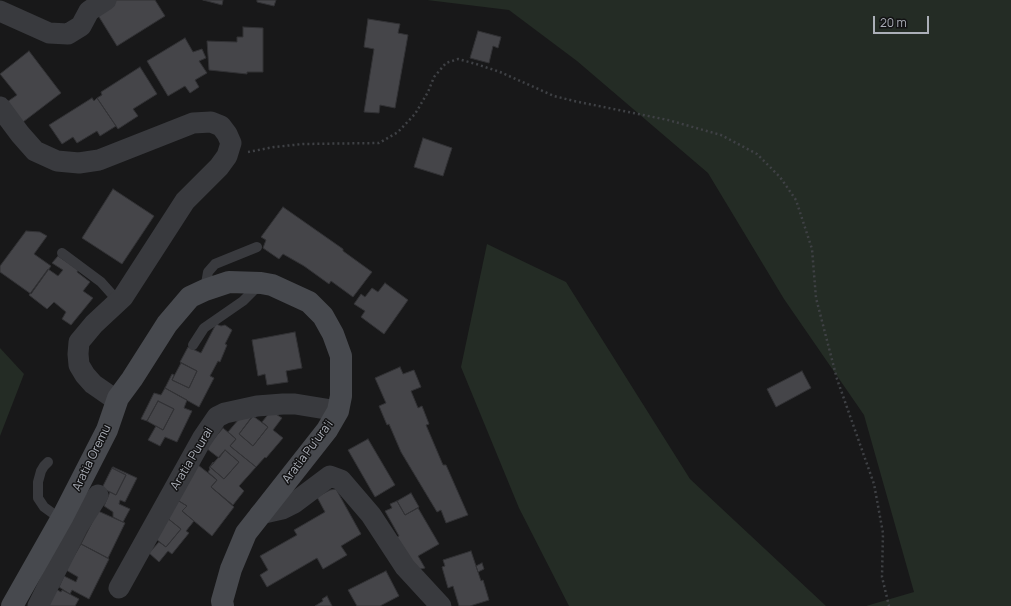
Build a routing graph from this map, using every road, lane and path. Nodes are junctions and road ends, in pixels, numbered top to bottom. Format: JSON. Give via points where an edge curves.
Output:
{"nodes":[{"id":1,"x":106,"y":0,"type":"edge"},
{"id":2,"x":0,"y":11,"type":"edge"},
{"id":3,"x":0,"y":106,"type":"edge"},
{"id":4,"x":227,"y":156,"type":"junction"},
{"id":5,"x":257,"y":247,"type":"dead end"},
{"id":6,"x":62,"y":253,"type":"dead end"},
{"id":7,"x":261,"y":283,"type":"junction"},
{"id":8,"x":205,"y":290,"type":"junction"},
{"id":9,"x":118,"y":301,"type":"junction"},
{"id":10,"x":193,"y":345,"type":"dead end"},
{"id":11,"x":117,"y":399,"type":"junction"},
{"id":12,"x":338,"y":411,"type":"junction"},
{"id":13,"x":48,"y":462,"type":"dead end"},
{"id":14,"x":98,"y":495,"type":"dead end"},
{"id":15,"x":260,"y":514,"type":"junction"},
{"id":16,"x":68,"y":521,"type":"junction"},
{"id":17,"x":119,"y":588,"type":"dead end"},
{"id":18,"x":12,"y":606,"type":"edge"},
{"id":19,"x":38,"y":606,"type":"edge"},
{"id":20,"x":223,"y":606,"type":"edge"},
{"id":21,"x":441,"y":606,"type":"edge"},
{"id":22,"x":889,"y":606,"type":"edge"}],
"edges":[{"from":1,"to":2,"type":"street","via":[[89,11],[81,26],[68,34],[49,33]]},
{"from":3,"to":4,"type":"street","via":[[35,151],[57,161],[79,163],[99,160],[193,123],[212,122],[221,126],[228,134],[231,143]]},
{"from":4,"to":9,"type":"street","via":[[185,201]]},
{"from":4,"to":22,"type":"path","via":[[303,144],[379,143],[398,132],[415,114],[434,76],[446,63],[458,59],[500,72],[554,96],[668,120],[721,135],[756,154],[780,177],[796,200],[812,249],[816,298],[836,379],[874,484],[883,533],[882,577]]},
{"from":5,"to":8,"type":"lane","via":[[215,264],[208,272]]},
{"from":6,"to":9,"type":"lane","via":[[101,282]]},
{"from":7,"to":8,"type":"main road","name":"Aratia Pu'ura'i","via":[[229,282]]},
{"from":7,"to":10,"type":"lane","via":[[243,301],[204,328]]},
{"from":7,"to":12,"type":"main road","name":"Aratia Pu'ura'i","via":[[272,285],[309,302],[323,316],[333,334],[340,356],[341,396]]},
{"from":8,"to":11,"type":"main road","name":"Aratia Pu'ura'i","via":[[190,297],[167,324]]},
{"from":9,"to":11,"type":"street","via":[[79,342],[78,354],[79,365],[85,375],[93,384]]},
{"from":11,"to":16,"type":"main road","name":"Aratia Oremu"},
{"from":12,"to":15,"type":"main road","name":"Aratia Pu'ura'i","via":[[328,430]]},
{"from":12,"to":17,"type":"street","name":"Aratia Puurai","via":[[283,404],[257,406],[217,417],[202,439]]},
{"from":13,"to":16,"type":"lane","via":[[40,472],[38,498],[44,506]]},
{"from":14,"to":16,"type":"street","name":"Aratia Oremu"},
{"from":15,"to":20,"type":"main road","name":"Aratia Pu'ura'i","via":[[246,533],[231,569],[222,601]]},
{"from":15,"to":21,"type":"street","via":[[282,509],[330,476],[341,480],[372,515],[405,567]]},
{"from":16,"to":18,"type":"main road","name":"Aratia Oremu"},
{"from":16,"to":19,"type":"street","name":"Aratia Oremu"}]}
